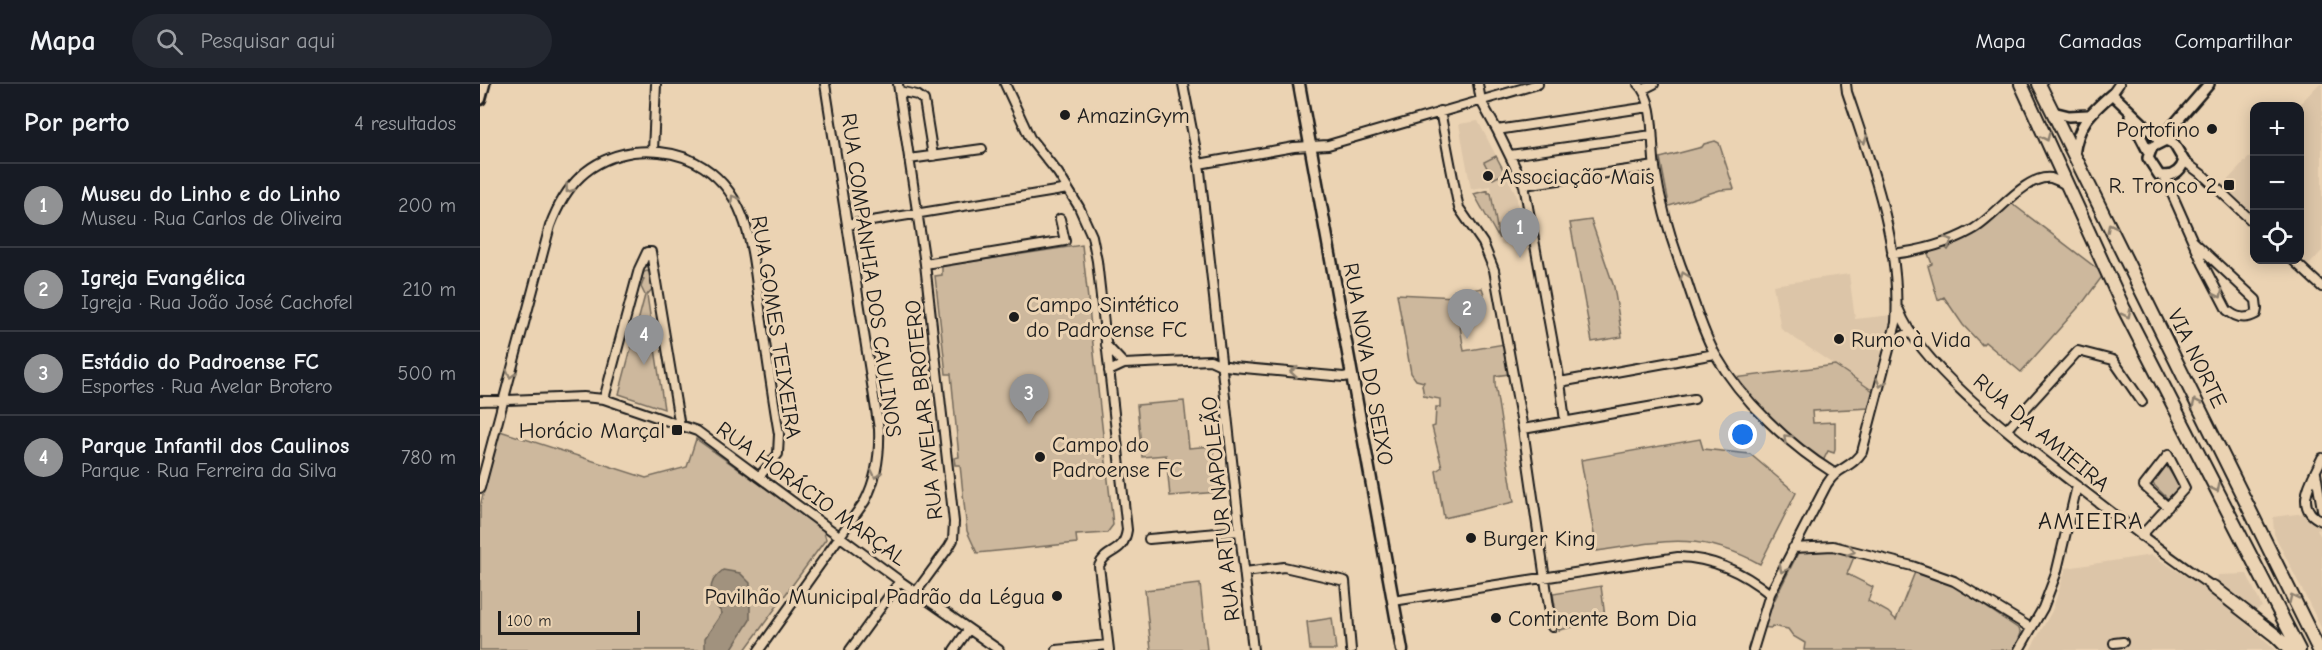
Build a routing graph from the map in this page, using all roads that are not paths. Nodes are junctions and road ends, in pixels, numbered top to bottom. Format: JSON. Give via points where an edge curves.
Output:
{"nodes":[{"id":1,"x":484,"y":84,"type":"edge"},
{"id":2,"x":656,"y":84,"type":"edge"},
{"id":3,"x":825,"y":84,"type":"edge"},
{"id":4,"x":1005,"y":84,"type":"edge"},
{"id":5,"x":1183,"y":84,"type":"edge"},
{"id":6,"x":1299,"y":84,"type":"edge"},
{"id":7,"x":1478,"y":84,"type":"edge"},
{"id":8,"x":1538,"y":84,"type":"edge"},
{"id":9,"x":1654,"y":84,"type":"edge"},
{"id":10,"x":1846,"y":84,"type":"edge"},
{"id":11,"x":2021,"y":84,"type":"edge"},
{"id":12,"x":2039,"y":84,"type":"edge"},
{"id":13,"x":2118,"y":84,"type":"edge"},
{"id":14,"x":2209,"y":84,"type":"edge"},
{"id":15,"x":898,"y":87,"type":"edge"},
{"id":16,"x":1641,"y":87,"type":"edge"},
{"id":17,"x":2112,"y":94,"type":"junction"},
{"id":18,"x":480,"y":99,"type":"edge"},
{"id":19,"x":1480,"y":101,"type":"junction"},
{"id":20,"x":1649,"y":107,"type":"junction"},
{"id":21,"x":1440,"y":111,"type":"junction"},
{"id":22,"x":2127,"y":111,"type":"junction"},
{"id":23,"x":2053,"y":112,"type":"junction"},
{"id":24,"x":2088,"y":115,"type":"junction"},
{"id":25,"x":1497,"y":130,"type":"junction"},
{"id":26,"x":1652,"y":135,"type":"junction"},
{"id":27,"x":2163,"y":141,"type":"junction"},
{"id":28,"x":1311,"y":147,"type":"junction"},
{"id":29,"x":982,"y":149,"type":"dead end"},
{"id":30,"x":653,"y":151,"type":"junction"},
{"id":31,"x":2149,"y":153,"type":"junction"},
{"id":32,"x":1510,"y":155,"type":"junction"},
{"id":33,"x":2074,"y":155,"type":"junction"},
{"id":34,"x":933,"y":156,"type":"junction"},
{"id":35,"x":909,"y":159,"type":"junction"},
{"id":36,"x":2184,"y":161,"type":"junction"},
{"id":37,"x":1199,"y":164,"type":"junction"},
{"id":38,"x":1655,"y":166,"type":"junction"},
{"id":39,"x":2164,"y":176,"type":"junction"},
{"id":40,"x":1524,"y":185,"type":"junction"},
{"id":41,"x":2066,"y":185,"type":"junction"},
{"id":42,"x":1068,"y":189,"type":"junction"},
{"id":43,"x":917,"y":212,"type":"junction"},
{"id":44,"x":1060,"y":219,"type":"dead end"},
{"id":45,"x":2250,"y":219,"type":"edge"},
{"id":46,"x":848,"y":225,"type":"junction"},
{"id":47,"x":2193,"y":241,"type":"junction"},
{"id":48,"x":1892,"y":254,"type":"junction"},
{"id":49,"x":925,"y":264,"type":"junction"},
{"id":50,"x":2297,"y":264,"type":"edge"},
{"id":51,"x":2322,"y":287,"type":"edge"},
{"id":52,"x":1897,"y":306,"type":"junction"},
{"id":53,"x":1910,"y":333,"type":"junction"},
{"id":54,"x":1892,"y":340,"type":"junction"},
{"id":55,"x":1106,"y":345,"type":"junction"},
{"id":56,"x":1715,"y":354,"type":"junction"},
{"id":57,"x":1124,"y":364,"type":"junction"},
{"id":58,"x":1221,"y":365,"type":"junction"},
{"id":59,"x":1109,"y":371,"type":"junction"},
{"id":60,"x":1352,"y":375,"type":"junction"},
{"id":61,"x":1560,"y":382,"type":"junction"},
{"id":62,"x":604,"y":399,"type":"junction"},
{"id":63,"x":1694,"y":399,"type":"dead end"},
{"id":64,"x":504,"y":400,"type":"junction"},
{"id":65,"x":480,"y":401,"type":"edge"},
{"id":66,"x":2142,"y":402,"type":"dead end"},
{"id":67,"x":1565,"y":421,"type":"junction"},
{"id":68,"x":681,"y":427,"type":"junction"},
{"id":69,"x":1523,"y":429,"type":"junction"},
{"id":70,"x":2007,"y":429,"type":"junction"},
{"id":71,"x":2322,"y":458,"type":"edge"},
{"id":72,"x":1834,"y":473,"type":"junction"},
{"id":73,"x":2316,"y":473,"type":"junction"},
{"id":74,"x":759,"y":477,"type":"junction"},
{"id":75,"x":2077,"y":486,"type":"junction"},
{"id":76,"x":480,"y":488,"type":"edge"},
{"id":77,"x":2168,"y":507,"type":"junction"},
{"id":78,"x":2322,"y":509,"type":"edge"},
{"id":79,"x":2322,"y":521,"type":"edge"},
{"id":80,"x":1240,"y":531,"type":"junction"},
{"id":81,"x":2141,"y":536,"type":"junction"},
{"id":82,"x":841,"y":537,"type":"junction"},
{"id":83,"x":1149,"y":539,"type":"dead end"},
{"id":84,"x":1793,"y":548,"type":"junction"},
{"id":85,"x":1245,"y":572,"type":"junction"},
{"id":86,"x":1545,"y":577,"type":"junction"},
{"id":87,"x":900,"y":580,"type":"junction"},
{"id":88,"x":2213,"y":587,"type":"joint"},
{"id":89,"x":916,"y":592,"type":"junction"},
{"id":90,"x":1770,"y":594,"type":"junction"},
{"id":91,"x":1393,"y":602,"type":"junction"},
{"id":92,"x":1552,"y":627,"type":"dead end"},
{"id":93,"x":2031,"y":628,"type":"junction"},
{"id":94,"x":968,"y":630,"type":"junction"},
{"id":95,"x":2276,"y":636,"type":"junction"},
{"id":96,"x":1109,"y":647,"type":"edge"},
{"id":97,"x":759,"y":650,"type":"edge"},
{"id":98,"x":850,"y":650,"type":"edge"},
{"id":99,"x":954,"y":650,"type":"edge"},
{"id":100,"x":999,"y":650,"type":"edge"},
{"id":101,"x":1056,"y":650,"type":"edge"},
{"id":102,"x":1253,"y":650,"type":"edge"},
{"id":103,"x":1351,"y":650,"type":"edge"},
{"id":104,"x":1402,"y":650,"type":"edge"},
{"id":105,"x":1753,"y":650,"type":"edge"},
{"id":106,"x":2019,"y":650,"type":"edge"},
{"id":107,"x":2284,"y":650,"type":"edge"},
{"id":108,"x":2290,"y":650,"type":"edge"},
{"id":109,"x":2299,"y":650,"type":"edge"},
{"id":110,"x":2319,"y":650,"type":"edge"}],
"edges":[{"from":1,"to":18,"type":"main road"},
{"from":2,"to":30,"type":"street"},
{"from":3,"to":46,"type":"street","name":"RUA COMPANHIA DOS CAULINOS"},
{"from":4,"to":42,"type":"street","via":[[1030,138]]},
{"from":5,"to":37,"type":"street","name":"RUA ARTUR NAPOLEÃO"},
{"from":6,"to":28,"type":"main road","name":"RUA NOVA DO SEIXO"},
{"from":7,"to":19,"type":"street"},
{"from":8,"to":19,"type":"street"},
{"from":9,"to":16,"type":"street"},
{"from":10,"to":48,"type":"street","one_way":true,"via":[[1872,163]]},
{"from":11,"to":41,"type":"highway","name":"VIA NORTE","one_way":true},
{"from":12,"to":23,"type":"highway","name":"VIA NORTE"},
{"from":13,"to":17,"type":"street"},
{"from":14,"to":27,"type":"street"},
{"from":15,"to":34,"type":"street","via":[[924,100]]},
{"from":15,"to":35,"type":"street","name":"RUA AVELAR BROTERO"},
{"from":16,"to":20,"type":"street"},
{"from":17,"to":22,"type":"street"},
{"from":17,"to":24,"type":"street"},
{"from":19,"to":21,"type":"street"},
{"from":19,"to":25,"type":"street"},
{"from":20,"to":25,"type":"street"},
{"from":20,"to":26,"type":"street"},
{"from":21,"to":28,"type":"street"},
{"from":21,"to":69,"type":"street","via":[[1456,200],[1483,243],[1494,270]]},
{"from":22,"to":27,"type":"street"},
{"from":22,"to":31,"type":"street"},
{"from":23,"to":24,"type":"street"},
{"from":23,"to":33,"type":"highway","name":"VIA NORTE"},
{"from":24,"to":33,"type":"street"},
{"from":25,"to":32,"type":"street"},
{"from":26,"to":32,"type":"street"},
{"from":26,"to":38,"type":"street"},
{"from":27,"to":31,"type":"street"},
{"from":27,"to":36,"type":"street","via":[[2174,144]]},
{"from":28,"to":37,"type":"street"},
{"from":28,"to":60,"type":"main road","name":"RUA NOVA DO SEIXO"},
{"from":29,"to":34,"type":"street"},
{"from":30,"to":64,"type":"street","name":"RUA GOMES TEIXEIRA","one_way":true,"via":[[619,155],[597,164],[566,192],[550,226]]},
{"from":74,"to":30,"type":"street","name":"RUA GOMES TEIXEIRA","one_way":true,"via":[[778,453],[779,434],[745,222],[734,197],[713,173],[680,156]]},
{"from":31,"to":39,"type":"street","via":[[2153,167]]},
{"from":32,"to":40,"type":"street"},
{"from":110,"to":33,"type":"highway","name":"VIA NORTE","one_way":true},
{"from":34,"to":35,"type":"street"},
{"from":35,"to":43,"type":"street","name":"RUA AVELAR BROTERO"},
{"from":36,"to":39,"type":"street","via":[[2179,171]]},
{"from":36,"to":45,"type":"street"},
{"from":37,"to":58,"type":"street","name":"RUA ARTUR NAPOLEÃO"},
{"from":38,"to":40,"type":"street"},
{"from":56,"to":38,"type":"street","one_way":true,"via":[[1666,224]]},
{"from":39,"to":47,"type":"street"},
{"from":40,"to":61,"type":"street"},
{"from":48,"to":41,"type":"street","one_way":true,"via":[[1939,245],[1970,231],[2015,194],[2040,180],[2052,178]]},
{"from":41,"to":109,"type":"highway","name":"VIA NORTE","one_way":true,"via":[[2124,309]]},
{"from":42,"to":43,"type":"street"},
{"from":42,"to":55,"type":"street","via":[[1083,214],[1095,249]]},
{"from":43,"to":46,"type":"street"},
{"from":43,"to":49,"type":"street","name":"RUA AVELAR BROTERO"},
{"from":44,"to":49,"type":"street","via":[[1065,241]]},
{"from":46,"to":82,"type":"street","name":"RUA COMPANHIA DOS CAULINOS","one_way":true,"via":[[879,429],[879,452],[872,488]]},
{"from":47,"to":47,"type":"street","one_way":true,"via":[[2228,310],[2242,318],[2256,314],[2256,300]]},
{"from":48,"to":52,"type":"street"},
{"from":49,"to":89,"type":"street","name":"RUA AVELAR BROTERO","via":[[954,532],[949,548]]},
{"from":50,"to":51,"type":"street"},
{"from":52,"to":53,"type":"street","name":"RUA DA AMIEIRA"},
{"from":52,"to":54,"type":"street"},
{"from":53,"to":54,"type":"street"},
{"from":53,"to":70,"type":"street","name":"RUA DA AMIEIRA","via":[[1944,372]]},
{"from":54,"to":72,"type":"street","one_way":true,"via":[[1862,452],[1855,462]]},
{"from":55,"to":57,"type":"street"},
{"from":55,"to":59,"type":"street"},
{"from":56,"to":61,"type":"street"},
{"from":72,"to":56,"type":"street","one_way":true,"via":[[1801,452],[1756,408]]},
{"from":57,"to":58,"type":"street","via":[[1210,360]]},
{"from":57,"to":59,"type":"street"},
{"from":60,"to":58,"type":"street","one_way":true},
{"from":58,"to":80,"type":"street","name":"RUA ARTUR NAPOLEÃO"},
{"from":59,"to":96,"type":"street","via":[[1127,530],[1123,544],[1104,557],[1099,566]]},
{"from":60,"to":91,"type":"main road","name":"RUA NOVA DO SEIXO"},
{"from":61,"to":67,"type":"street"},
{"from":62,"to":64,"type":"street","name":"RUA HORÁCIO MARÇAL"},
{"from":62,"to":68,"type":"street","name":"RUA HORÁCIO MARÇAL"},
{"from":62,"to":68,"type":"street","via":[[639,269],[647,252],[651,252]]},
{"from":63,"to":67,"type":"street"},
{"from":64,"to":65,"type":"street","name":"RUA HORÁCIO MARÇAL"},
{"from":64,"to":76,"type":"street","name":"RUA GOMES TEIXEIRA"},
{"from":66,"to":70,"type":"street","via":[[2113,360],[2078,351]]},
{"from":67,"to":69,"type":"street"},
{"from":68,"to":74,"type":"street","name":"RUA HORÁCIO MARÇAL","via":[[697,431]]},
{"from":69,"to":86,"type":"street"},
{"from":70,"to":75,"type":"street","name":"RUA DA AMIEIRA"},
{"from":71,"to":73,"type":"street"},
{"from":72,"to":84,"type":"street"},
{"from":73,"to":78,"type":"street"},
{"from":73,"to":79,"type":"street","via":[[2306,495],[2308,509]]},
{"from":74,"to":82,"type":"street","name":"RUA HORÁCIO MARÇAL"},
{"from":75,"to":81,"type":"street","name":"RUA DA AMIEIRA"},
{"from":75,"to":93,"type":"street","via":[[2056,574]]},
{"from":77,"to":77,"type":"street","via":[[2185,488],[2168,455],[2144,486]]},
{"from":77,"to":81,"type":"street"},
{"from":80,"to":83,"type":"street"},
{"from":80,"to":85,"type":"street","name":"RUA ARTUR NAPOLEÃO"},
{"from":81,"to":88,"type":"street","name":"RUA DA AMIEIRA"},
{"from":82,"to":87,"type":"street","name":"RUA HORÁCIO MARÇAL"},
{"from":82,"to":97,"type":"street","name":"RUA COMPANHIA DOS CAULINOS"},
{"from":84,"to":90,"type":"street","one_way":true},
{"from":84,"to":93,"type":"street","one_way":true,"via":[[1833,546],[1920,569],[1954,581]]},
{"from":85,"to":102,"type":"street","name":"RUA ARTUR NAPOLEÃO"},
{"from":85,"to":103,"type":"street","via":[[1284,567],[1345,581]]},
{"from":86,"to":90,"type":"street","via":[[1689,557],[1722,565],[1751,579]]},
{"from":86,"to":91,"type":"street"},
{"from":86,"to":92,"type":"street"},
{"from":87,"to":89,"type":"street","name":"RUA HORÁCIO MARÇAL"},
{"from":87,"to":98,"type":"street"},
{"from":88,"to":95,"type":"highway"},
{"from":89,"to":94,"type":"street","name":"RUA HORÁCIO MARÇAL"},
{"from":90,"to":105,"type":"street"},
{"from":91,"to":104,"type":"main road","name":"RUA NOVA DO SEIXO"},
{"from":93,"to":106,"type":"street"},
{"from":94,"to":99,"type":"street"},
{"from":94,"to":100,"type":"street","name":"RUA HORÁCIO MARÇAL"},
{"from":95,"to":107,"type":"street"},
{"from":95,"to":108,"type":"highway"},
{"from":96,"to":101,"type":"street"}]}
